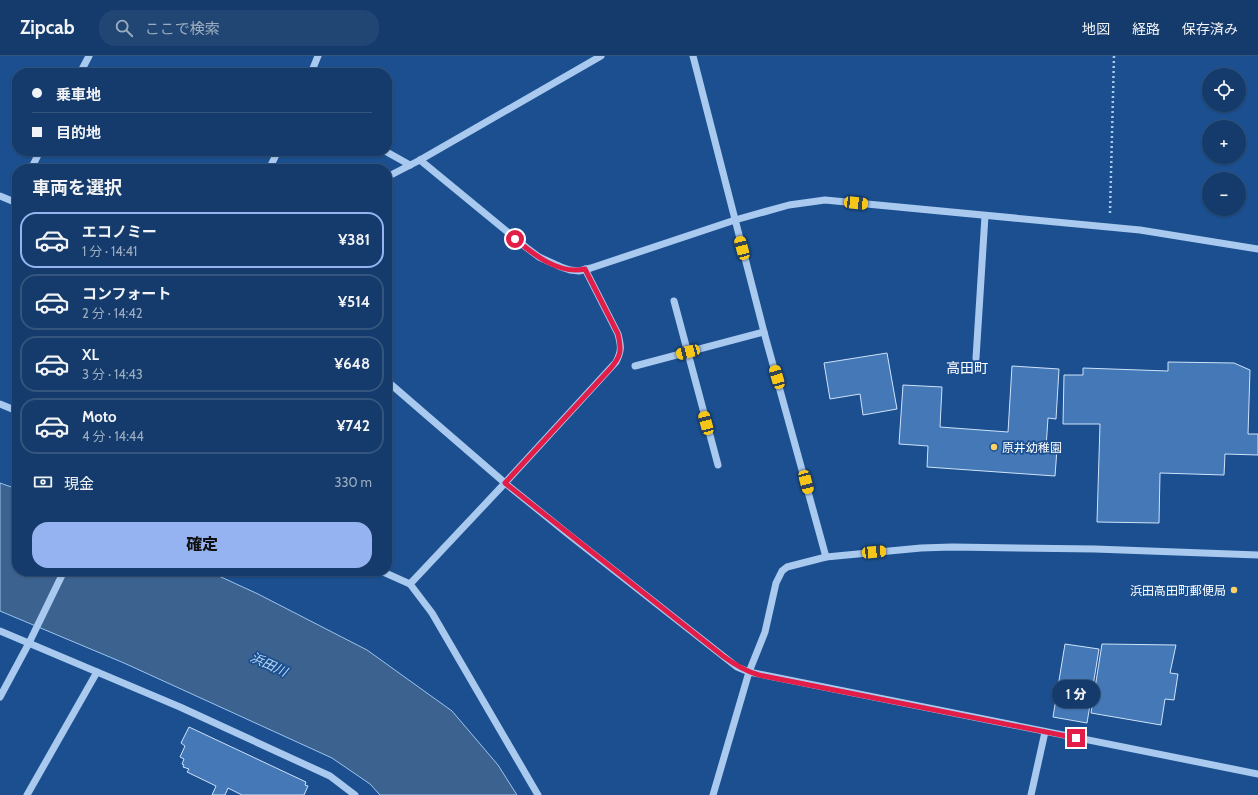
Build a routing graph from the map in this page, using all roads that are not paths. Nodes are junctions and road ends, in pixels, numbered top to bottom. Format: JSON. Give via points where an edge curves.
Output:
{"nodes":[{"id":1,"x":89,"y":56,"type":"edge"},
{"id":2,"x":318,"y":56,"type":"edge"},
{"id":3,"x":601,"y":56,"type":"edge"},
{"id":4,"x":693,"y":56,"type":"edge"},
{"id":5,"x":83,"y":68,"type":"edge"},
{"id":6,"x":313,"y":68,"type":"edge"},
{"id":7,"x":392,"y":155,"type":"edge"},
{"id":8,"x":420,"y":160,"type":"junction"},
{"id":9,"x":410,"y":165,"type":"junction"},
{"id":10,"x":392,"y":174,"type":"edge"},
{"id":11,"x":0,"y":196,"type":"edge"},
{"id":12,"x":12,"y":199,"type":"edge"},
{"id":13,"x":985,"y":216,"type":"junction"},
{"id":14,"x":735,"y":220,"type":"junction"},
{"id":15,"x":1258,"y":249,"type":"edge"},
{"id":16,"x":585,"y":269,"type":"junction"},
{"id":17,"x":674,"y":301,"type":"dead end"},
{"id":18,"x":764,"y":332,"type":"junction"},
{"id":19,"x":688,"y":352,"type":"junction"},
{"id":20,"x":976,"y":358,"type":"dead end"},
{"id":21,"x":635,"y":366,"type":"dead end"},
{"id":22,"x":392,"y":385,"type":"edge"},
{"id":23,"x":0,"y":404,"type":"edge"},
{"id":24,"x":12,"y":409,"type":"edge"},
{"id":25,"x":718,"y":465,"type":"dead end"},
{"id":26,"x":505,"y":483,"type":"junction"},
{"id":27,"x":1258,"y":555,"type":"edge"},
{"id":28,"x":826,"y":557,"type":"junction"},
{"id":29,"x":62,"y":576,"type":"edge"},
{"id":30,"x":392,"y":576,"type":"edge"},
{"id":31,"x":410,"y":584,"type":"junction"},
{"id":32,"x":0,"y":631,"type":"edge"},
{"id":33,"x":31,"y":640,"type":"junction"},
{"id":34,"x":97,"y":672,"type":"junction"},
{"id":35,"x":749,"y":672,"type":"junction"},
{"id":36,"x":0,"y":697,"type":"edge"},
{"id":37,"x":1045,"y":732,"type":"junction"},
{"id":38,"x":1258,"y":774,"type":"edge"},
{"id":39,"x":27,"y":795,"type":"edge"},
{"id":40,"x":355,"y":795,"type":"edge"},
{"id":41,"x":538,"y":795,"type":"edge"},
{"id":42,"x":713,"y":795,"type":"edge"},
{"id":43,"x":1031,"y":795,"type":"edge"}],
"edges":[{"from":1,"to":5,"type":"street"},
{"from":2,"to":6,"type":"street"},
{"from":3,"to":8,"type":"street"},
{"from":4,"to":14,"type":"street"},
{"from":7,"to":9,"type":"street"},
{"from":8,"to":9,"type":"street"},
{"from":8,"to":16,"type":"street","via":[[539,257],[570,270]]},
{"from":9,"to":10,"type":"street"},
{"from":11,"to":12,"type":"street"},
{"from":13,"to":14,"type":"street","via":[[825,200],[789,205]]},
{"from":13,"to":15,"type":"street","via":[[1140,230]]},
{"from":13,"to":20,"type":"street"},
{"from":14,"to":16,"type":"street"},
{"from":14,"to":18,"type":"street"},
{"from":16,"to":26,"type":"street","via":[[618,334],[621,353],[609,370]]},
{"from":17,"to":19,"type":"street"},
{"from":18,"to":19,"type":"street"},
{"from":18,"to":28,"type":"street"},
{"from":19,"to":21,"type":"street"},
{"from":19,"to":25,"type":"street"},
{"from":22,"to":26,"type":"street"},
{"from":23,"to":24,"type":"street"},
{"from":26,"to":31,"type":"street"},
{"from":26,"to":35,"type":"street","via":[[736,667]]},
{"from":27,"to":28,"type":"street","via":[[952,547]]},
{"from":28,"to":35,"type":"street","via":[[787,567],[782,571],[776,583],[765,632]]},
{"from":29,"to":33,"type":"street"},
{"from":30,"to":31,"type":"street"},
{"from":31,"to":41,"type":"street","via":[[432,613]]},
{"from":32,"to":33,"type":"street"},
{"from":33,"to":34,"type":"street"},
{"from":33,"to":36,"type":"street"},
{"from":34,"to":39,"type":"street"},
{"from":34,"to":40,"type":"street","via":[[330,776]]},
{"from":35,"to":37,"type":"street"},
{"from":35,"to":42,"type":"street"},
{"from":37,"to":38,"type":"street"},
{"from":37,"to":43,"type":"street"}]}
